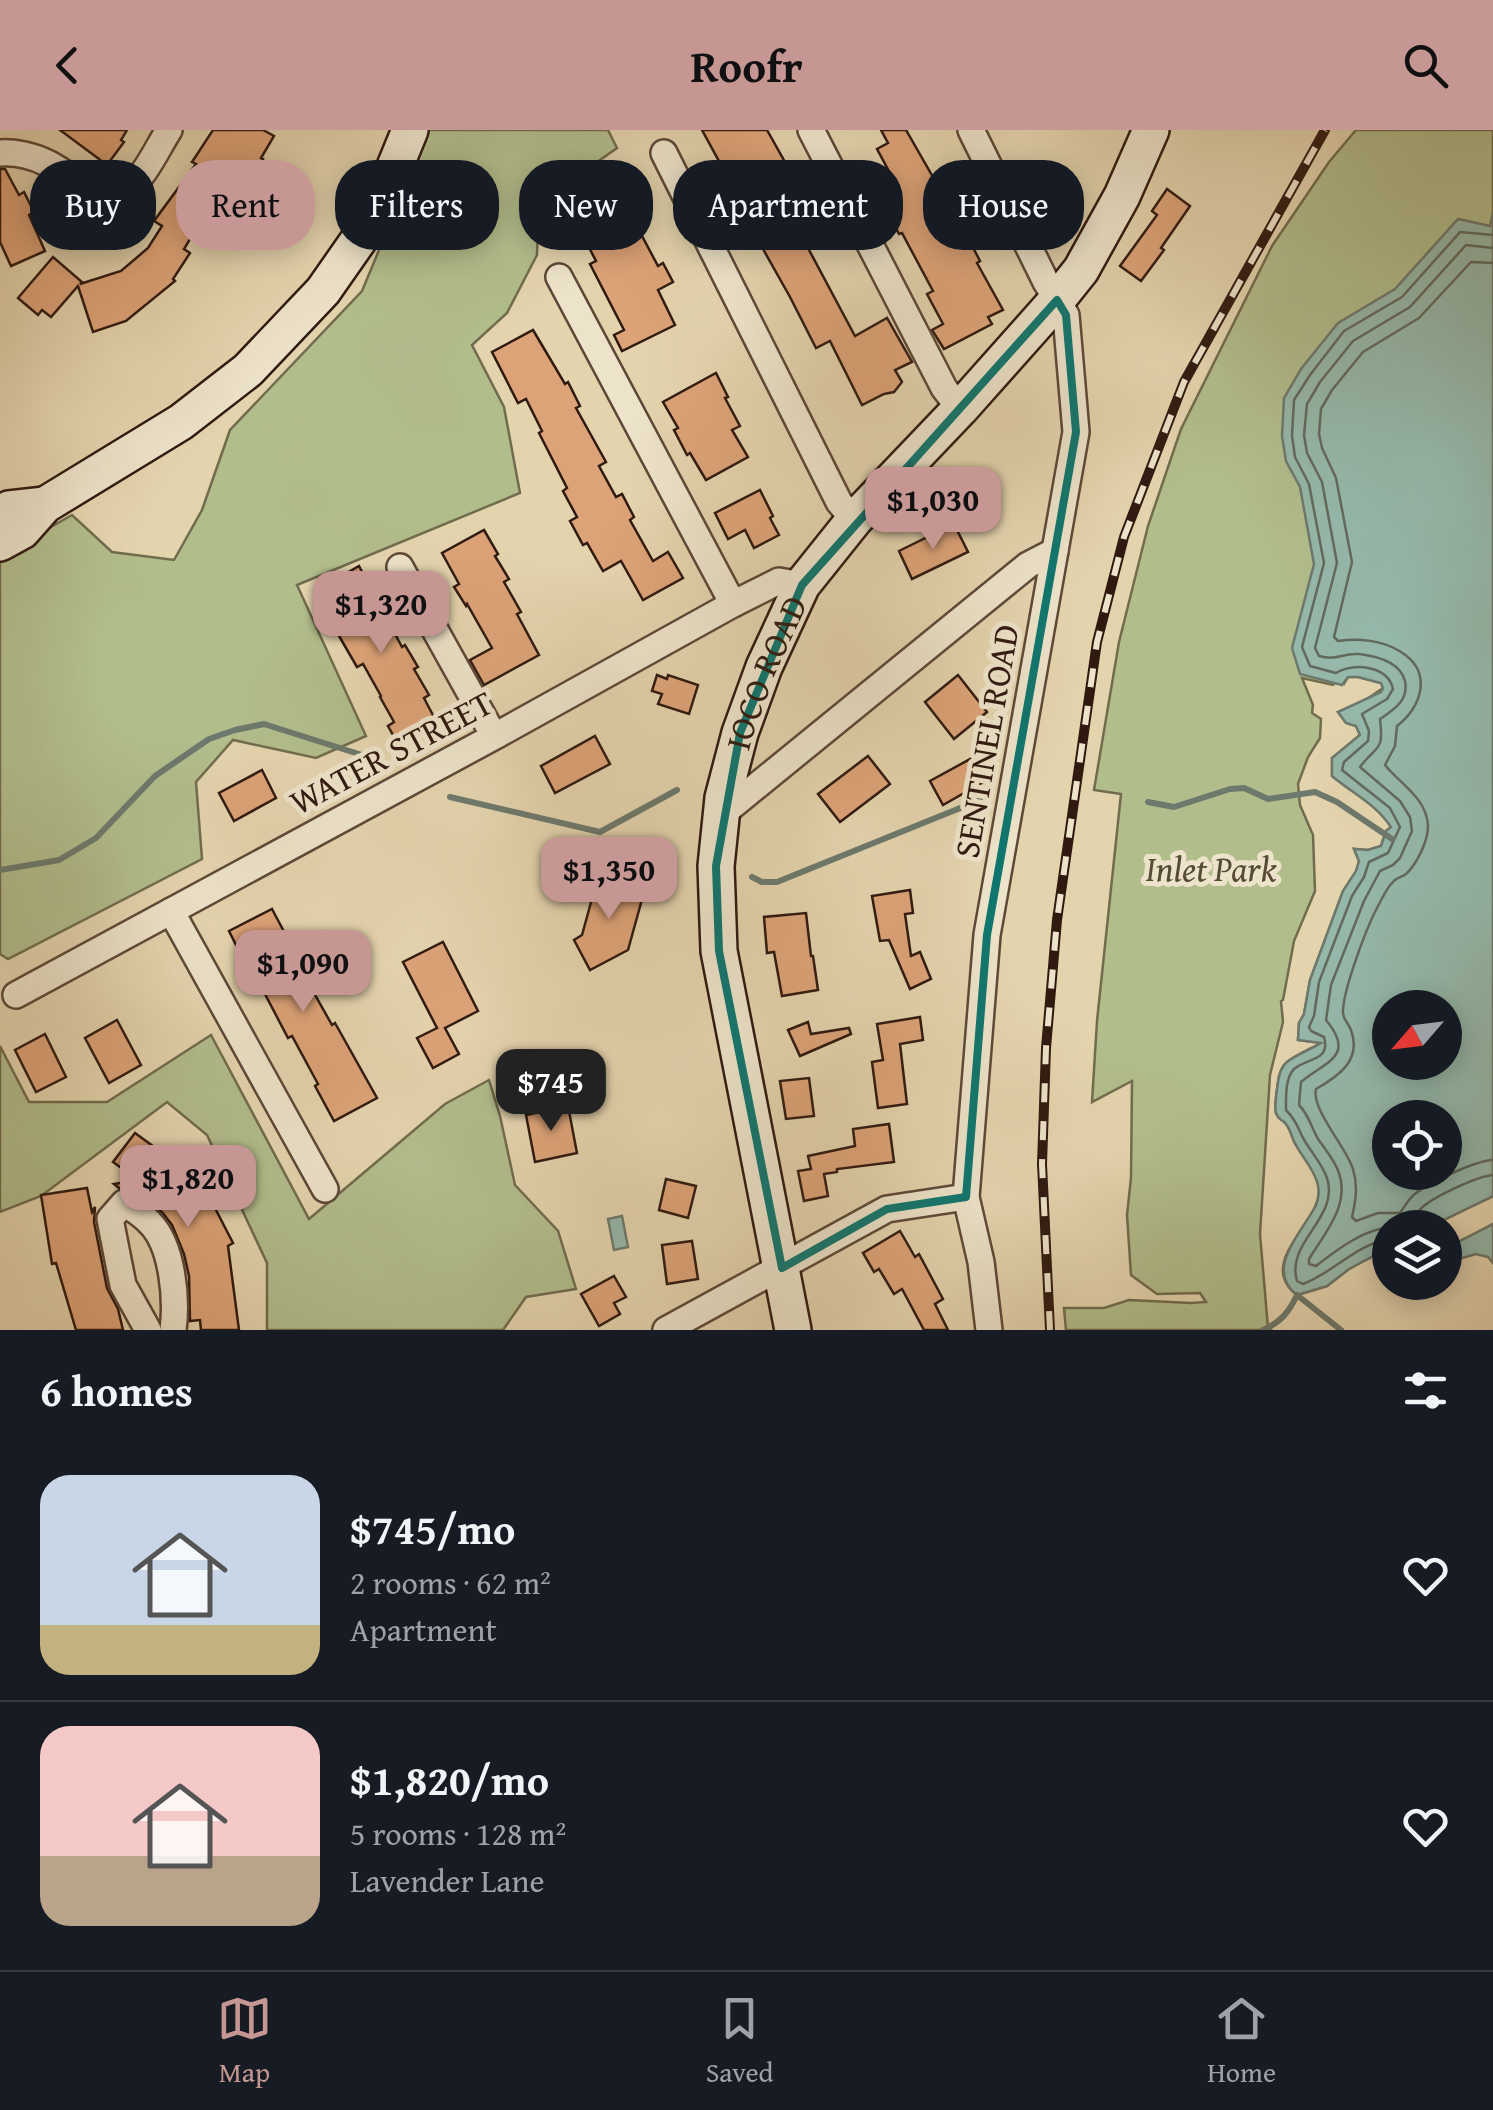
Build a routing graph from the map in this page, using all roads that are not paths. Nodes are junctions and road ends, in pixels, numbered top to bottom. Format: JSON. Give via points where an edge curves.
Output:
{"nodes":[{"id":1,"x":169,"y":130,"type":"edge"},
{"id":2,"x":410,"y":130,"type":"edge"},
{"id":3,"x":811,"y":130,"type":"edge"},
{"id":4,"x":971,"y":130,"type":"edge"},
{"id":5,"x":1151,"y":130,"type":"edge"},
{"id":6,"x":0,"y":153,"type":"edge"},
{"id":7,"x":664,"y":153,"type":"dead end"},
{"id":8,"x":560,"y":278,"type":"dead end"},
{"id":9,"x":1057,"y":300,"type":"junction"},
{"id":10,"x":960,"y":409,"type":"junction"},
{"id":11,"x":45,"y":505,"type":"junction"},
{"id":12,"x":0,"y":513,"type":"edge"},
{"id":13,"x":854,"y":520,"type":"junction"},
{"id":14,"x":0,"y":544,"type":"edge"},
{"id":15,"x":1056,"y":550,"type":"junction"},
{"id":16,"x":400,"y":567,"type":"dead end"},
{"id":17,"x":802,"y":585,"type":"junction"},
{"id":18,"x":733,"y":604,"type":"junction"},
{"id":19,"x":494,"y":736,"type":"junction"},
{"id":20,"x":722,"y":815,"type":"junction"},
{"id":21,"x":171,"y":911,"type":"junction"},
{"id":22,"x":16,"y":995,"type":"dead end"},
{"id":23,"x":325,"y":1189,"type":"dead end"},
{"id":24,"x":966,"y":1198,"type":"junction"},
{"id":25,"x":782,"y":1268,"type":"junction"},
{"id":26,"x":148,"y":1330,"type":"edge"},
{"id":27,"x":173,"y":1330,"type":"edge"},
{"id":28,"x":666,"y":1330,"type":"edge"},
{"id":29,"x":793,"y":1330,"type":"edge"},
{"id":30,"x":989,"y":1330,"type":"edge"}],
"edges":[{"from":1,"to":6,"type":"street","via":[[133,184],[100,201],[46,162]]},
{"from":2,"to":11,"type":"main road","via":[[374,218],[323,291],[248,370],[181,422]]},
{"from":3,"to":10,"type":"street"},
{"from":4,"to":9,"type":"street","name":"SENTINEL ROAD"},
{"from":5,"to":9,"type":"main road","name":"IOCO ROAD","via":[[1122,196]]},
{"from":7,"to":13,"type":"street","via":[[838,502]]},
{"from":8,"to":18,"type":"street"},
{"from":9,"to":10,"type":"main road","name":"IOCO ROAD"},
{"from":9,"to":15,"type":"street","name":"SENTINEL ROAD","via":[[1066,315],[1076,432]]},
{"from":10,"to":13,"type":"main road","name":"IOCO ROAD"},
{"from":11,"to":12,"type":"main road"},
{"from":11,"to":14,"type":"main road"},
{"from":13,"to":17,"type":"main road","name":"IOCO ROAD"},
{"from":15,"to":20,"type":"street","via":[[1028,565]]},
{"from":15,"to":24,"type":"street","name":"SENTINEL ROAD","via":[[987,935]]},
{"from":16,"to":19,"type":"street"},
{"from":17,"to":18,"type":"street","name":"WATER STREET","via":[[779,581]]},
{"from":17,"to":20,"type":"main road","name":"IOCO ROAD","via":[[740,733]]},
{"from":18,"to":19,"type":"street","name":"WATER STREET"},
{"from":19,"to":21,"type":"street","name":"WATER STREET"},
{"from":20,"to":25,"type":"main road","name":"IOCO ROAD","via":[[719,951]]},
{"from":21,"to":22,"type":"street","name":"WATER STREET"},
{"from":21,"to":23,"type":"street"},
{"from":24,"to":25,"type":"street","via":[[887,1209]]},
{"from":24,"to":30,"type":"street","name":"SENTINEL ROAD"},
{"from":25,"to":28,"type":"street"},
{"from":25,"to":29,"type":"main road","name":"IOCO ROAD"},
{"from":26,"to":27,"type":"street","via":[[123,1285],[110,1219],[124,1203],[152,1224],[164,1249],[173,1282]]}]}
